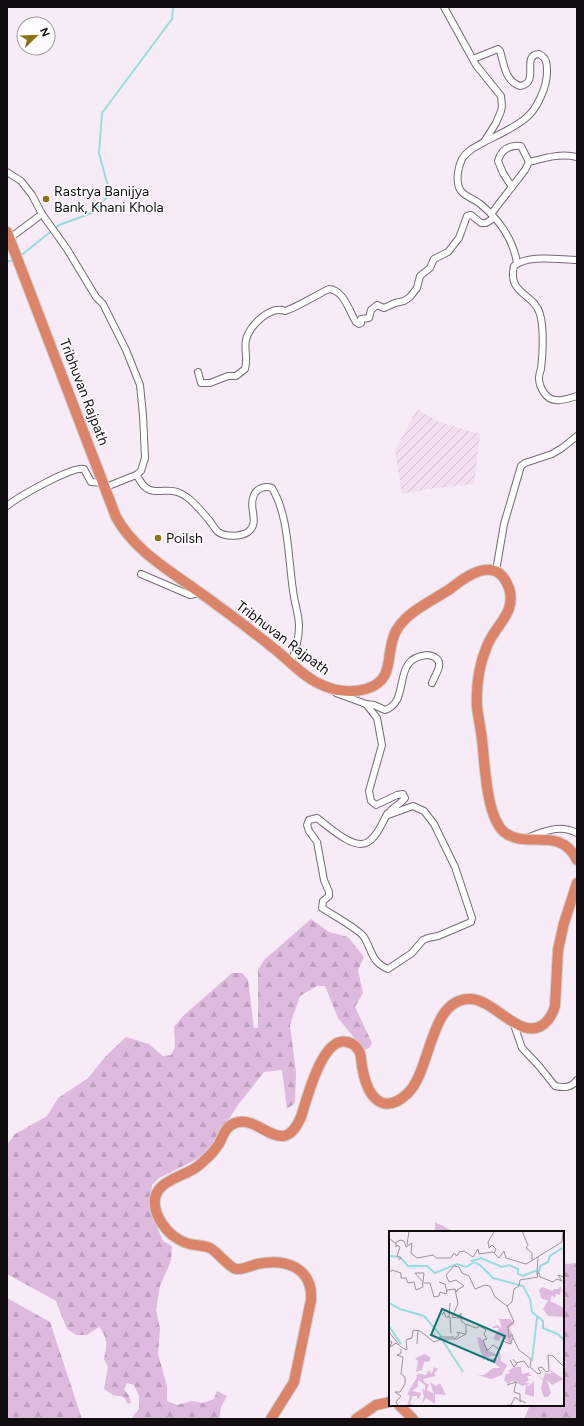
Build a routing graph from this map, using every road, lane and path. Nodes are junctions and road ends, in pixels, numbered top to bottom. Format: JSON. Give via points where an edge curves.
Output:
{"nodes":[{"id":1,"x":444,"y":7,"type":"edge"},
{"id":2,"x":473,"y":59,"type":"junction"},
{"id":3,"x":484,"y":142,"type":"junction"},
{"id":4,"x":577,"y":157,"type":"edge"},
{"id":5,"x":529,"y":162,"type":"junction"},
{"id":6,"x":7,"y":172,"type":"edge"},
{"id":7,"x":512,"y":187,"type":"junction"},
{"id":8,"x":42,"y":214,"type":"junction"},
{"id":9,"x":492,"y":216,"type":"junction"},
{"id":10,"x":9,"y":235,"type":"edge"},
{"id":11,"x":577,"y":260,"type":"edge"},
{"id":12,"x":517,"y":263,"type":"junction"},
{"id":13,"x":198,"y":372,"type":"dead end"},
{"id":14,"x":577,"y":396,"type":"edge"},
{"id":15,"x":577,"y":436,"type":"edge"},
{"id":16,"x":136,"y":475,"type":"junction"},
{"id":17,"x":105,"y":485,"type":"junction"},
{"id":18,"x":7,"y":506,"type":"edge"},
{"id":19,"x":496,"y":571,"type":"junction"},
{"id":20,"x":141,"y":574,"type":"dead end"},
{"id":21,"x":200,"y":593,"type":"junction"},
{"id":22,"x":291,"y":662,"type":"junction"},
{"id":23,"x":310,"y":678,"type":"junction"},
{"id":24,"x":432,"y":683,"type":"dead end"},
{"id":25,"x":366,"y":704,"type":"junction"},
{"id":26,"x":388,"y":814,"type":"junction"},
{"id":27,"x":577,"y":833,"type":"edge"},
{"id":28,"x":523,"y":839,"type":"junction"},
{"id":29,"x":577,"y":860,"type":"edge"},
{"id":30,"x":577,"y":883,"type":"edge"},
{"id":31,"x":513,"y":1022,"type":"junction"},
{"id":32,"x":577,"y":1080,"type":"edge"},
{"id":33,"x":285,"y":1398,"type":"junction"},
{"id":34,"x":389,"y":1402,"type":"edge"},
{"id":35,"x":400,"y":1406,"type":"edge"},
{"id":36,"x":271,"y":1419,"type":"edge"},
{"id":37,"x":279,"y":1419,"type":"edge"},
{"id":38,"x":356,"y":1419,"type":"edge"},
{"id":39,"x":413,"y":1419,"type":"edge"}],
"edges":[{"from":1,"to":2,"type":"street"},
{"from":2,"to":3,"type":"street","via":[[498,91],[502,101],[496,123]]},
{"from":2,"to":3,"type":"street","via":[[498,49],[511,82],[520,86],[530,79],[532,56],[539,54],[546,63],[547,75],[543,91],[531,113]]},
{"from":3,"to":9,"type":"street","via":[[464,156],[458,178],[462,192]]},
{"from":4,"to":5,"type":"street","via":[[556,155]]},
{"from":5,"to":7,"type":"street"},
{"from":5,"to":7,"type":"street","via":[[521,146],[508,147],[502,152],[498,161]]},
{"from":6,"to":8,"type":"street","via":[[21,181]]},
{"from":7,"to":9,"type":"street"},
{"from":8,"to":10,"type":"street"},
{"from":8,"to":16,"type":"street","via":[[103,304],[140,385],[146,458],[141,471]]},
{"from":9,"to":12,"type":"street","via":[[509,238],[516,253]]},
{"from":9,"to":13,"type":"street","via":[[486,223],[481,223],[471,215],[468,216],[459,238],[448,252],[434,259],[430,268],[420,276],[417,288],[404,301],[384,308],[377,305],[371,310],[369,318],[362,319],[359,324],[337,291],[329,289],[297,304],[292,309],[270,312],[262,318],[248,333],[246,369],[236,376],[201,383]]},
{"from":10,"to":17,"type":"highway","name":"Tribhuvan Rajpath"},
{"from":11,"to":12,"type":"street","via":[[535,260]]},
{"from":12,"to":14,"type":"street","via":[[513,271],[514,280],[520,292],[533,301],[541,320],[540,386],[549,398],[554,400]]},
{"from":15,"to":19,"type":"street","via":[[552,454],[521,466],[504,524]]},
{"from":16,"to":17,"type":"street"},
{"from":16,"to":22,"type":"street","via":[[150,491],[177,492],[186,497],[217,531],[226,535],[248,532],[254,524],[252,498],[262,487],[272,488],[286,532],[299,625],[297,648]]},
{"from":17,"to":18,"type":"street","via":[[91,482],[84,469],[78,469],[45,483]]},
{"from":17,"to":21,"type":"highway","name":"Tribhuvan Rajpath","via":[[116,517],[128,536],[152,558]]},
{"from":19,"to":23,"type":"highway","name":"Tribhuvan Rajpath","via":[[484,570],[470,575],[403,622],[393,638],[386,674],[377,684],[361,690],[347,691],[327,687]]},
{"from":19,"to":28,"type":"highway","via":[[508,586],[511,604],[508,614],[492,634],[483,656],[478,681],[478,712],[488,791],[494,816],[505,832]]},
{"from":20,"to":21,"type":"street","via":[[190,595]]},
{"from":21,"to":22,"type":"highway","name":"Tribhuvan Rajpath"},
{"from":22,"to":23,"type":"highway","name":"Tribhuvan Rajpath"},
{"from":23,"to":25,"type":"street","via":[[321,689]]},
{"from":24,"to":25,"type":"street","via":[[440,662],[435,656],[420,656],[406,668],[398,698],[392,706],[385,710]]},
{"from":25,"to":26,"type":"street","via":[[377,718],[382,745],[369,791],[371,801],[376,805],[397,795],[403,794],[405,798]]},
{"from":26,"to":26,"type":"street","via":[[376,834],[367,843],[359,845],[348,841],[317,818],[309,820],[307,825],[317,842],[324,880],[329,892],[322,908],[363,936],[373,958],[388,969],[412,953],[423,940],[471,922],[472,918],[452,861],[434,824],[424,810],[413,806]]},
{"from":27,"to":28,"type":"street","via":[[557,828]]},
{"from":28,"to":29,"type":"highway","via":[[554,841],[570,850]]},
{"from":30,"to":31,"type":"highway","via":[[558,950],[554,1011],[545,1023],[535,1029]]},
{"from":31,"to":32,"type":"street","via":[[522,1048],[555,1086],[569,1087]]},
{"from":31,"to":33,"type":"highway","via":[[478,1000],[466,999],[454,1004],[439,1022],[423,1069],[415,1084],[402,1098],[392,1104],[380,1102],[370,1092],[364,1078],[361,1055],[356,1047],[346,1041],[337,1043],[322,1060],[301,1117],[290,1132],[276,1136],[253,1124],[234,1123],[228,1127],[216,1148],[204,1161],[158,1190],[154,1201],[158,1215],[169,1232],[179,1239],[211,1249],[235,1269],[264,1263],[284,1264],[298,1268],[307,1277],[311,1292],[310,1304],[296,1378]]},
{"from":33,"to":36,"type":"highway"},
{"from":33,"to":37,"type":"highway"},
{"from":34,"to":38,"type":"highway","via":[[376,1405]]},
{"from":35,"to":39,"type":"highway"}]}
